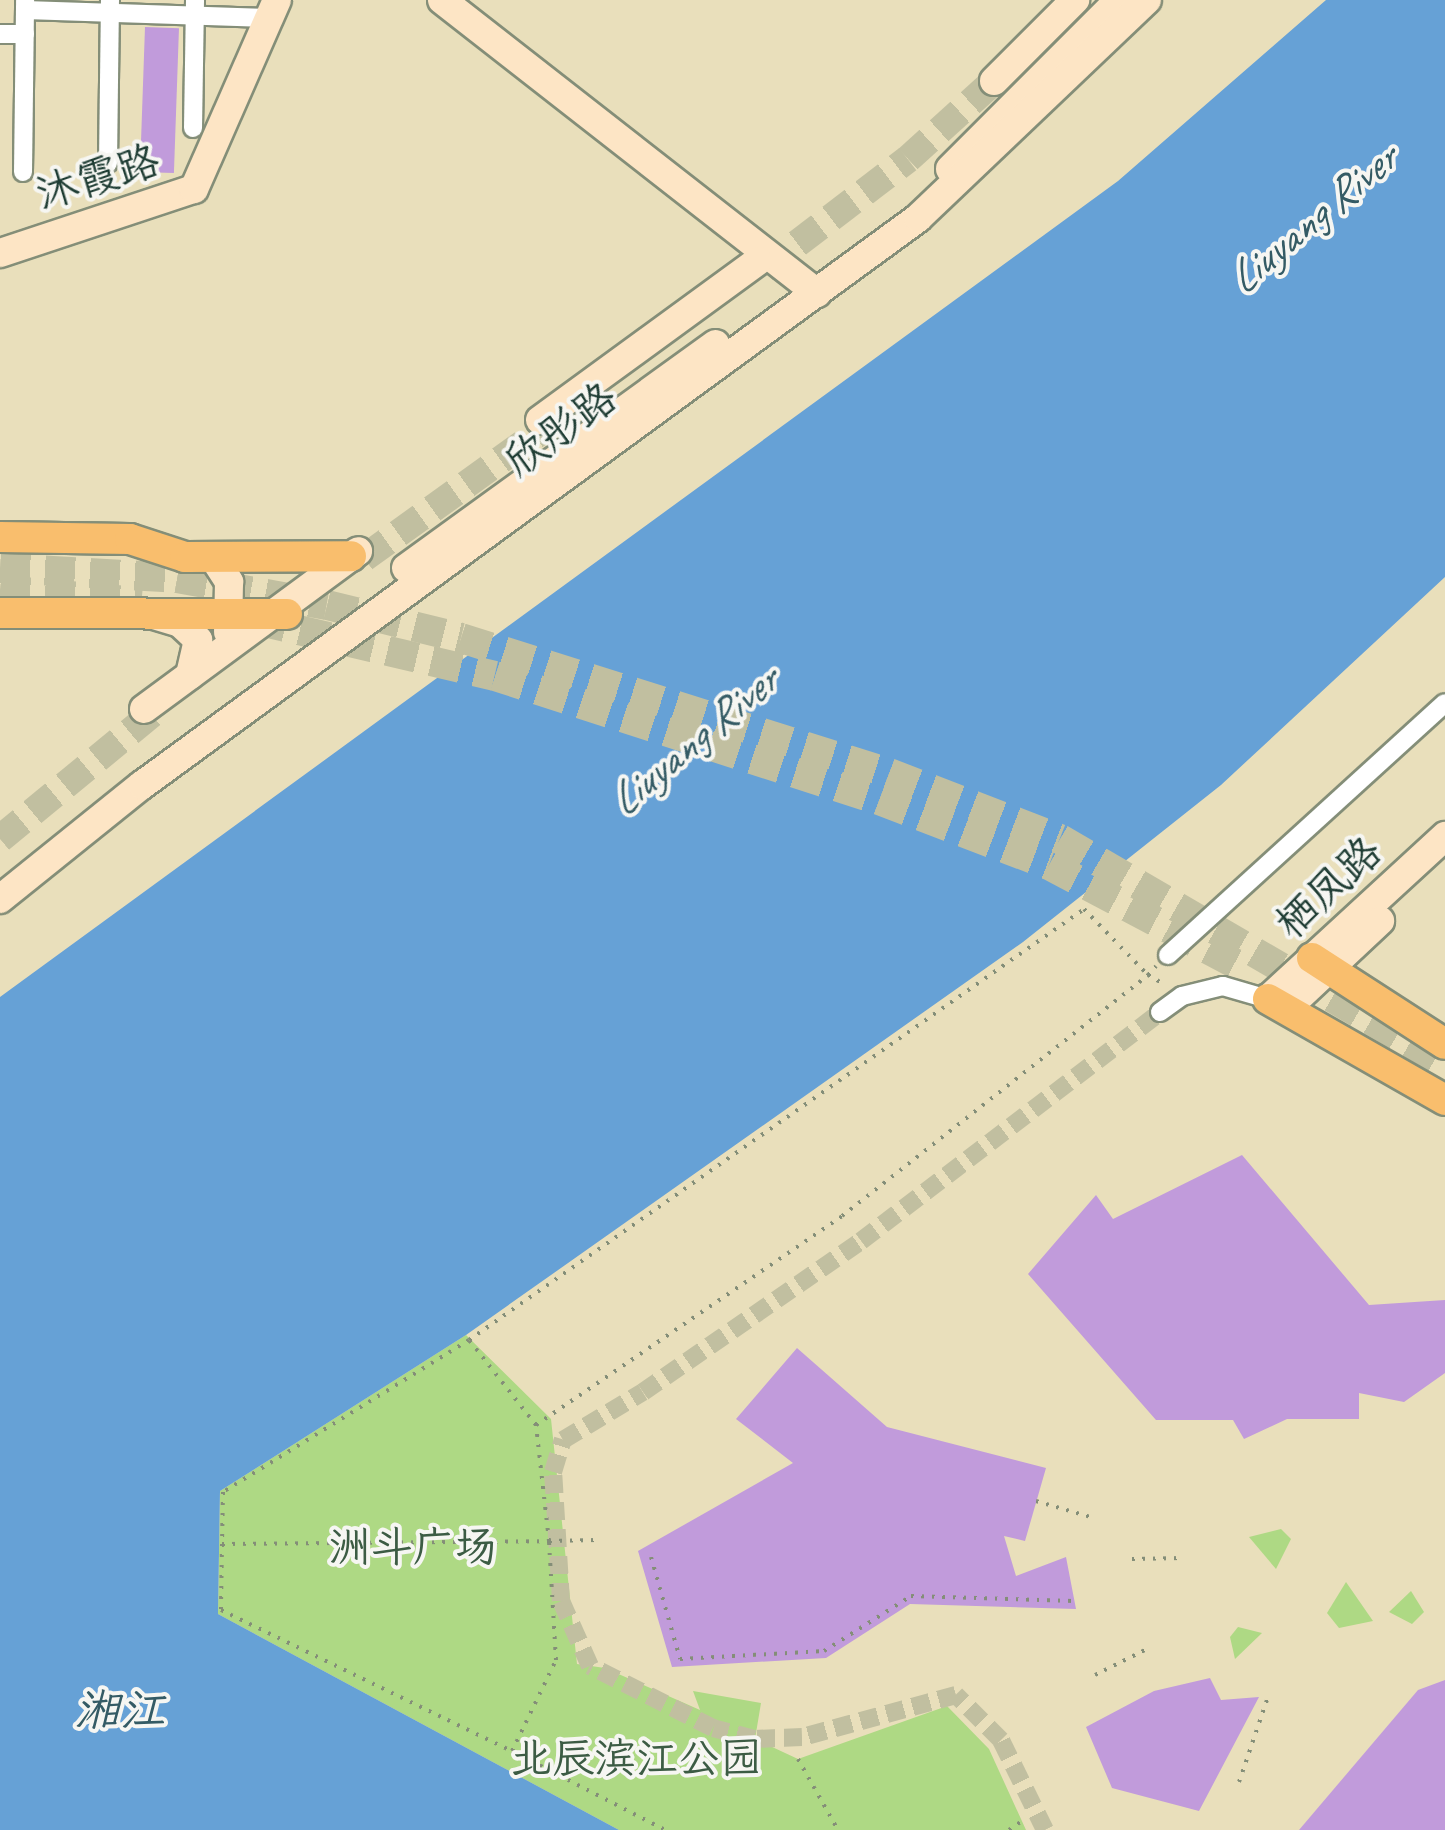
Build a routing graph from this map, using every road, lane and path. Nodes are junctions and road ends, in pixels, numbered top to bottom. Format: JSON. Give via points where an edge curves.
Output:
{"nodes":[{"id":1,"x":442,"y":0,"type":"edge"},
{"id":2,"x":459,"y":0,"type":"edge"},
{"id":3,"x":1060,"y":0,"type":"edge"},
{"id":4,"x":1076,"y":0,"type":"edge"},
{"id":5,"x":1118,"y":0,"type":"edge"},
{"id":6,"x":1146,"y":0,"type":"edge"},
{"id":7,"x":25,"y":5,"type":"edge"},
{"id":8,"x":110,"y":6,"type":"edge"},
{"id":9,"x":268,"y":6,"type":"edge"},
{"id":10,"x":195,"y":7,"type":"edge"},
{"id":11,"x":0,"y":34,"type":"edge"},
{"id":12,"x":24,"y":34,"type":"junction"},
{"id":13,"x":193,"y":128,"type":"dead end"},
{"id":14,"x":108,"y":163,"type":"dead end"},
{"id":15,"x":22,"y":172,"type":"dead end"},
{"id":16,"x":0,"y":243,"type":"edge"},
{"id":17,"x":0,"y":253,"type":"edge"},
{"id":18,"x":761,"y":265,"type":"tunnel mouth"},
{"id":19,"x":813,"y":284,"type":"junction"},
{"id":20,"x":543,"y":423,"type":"tunnel mouth"},
{"id":21,"x":0,"y":537,"type":"edge"},
{"id":22,"x":358,"y":555,"type":"joint"},
{"id":23,"x":213,"y":557,"type":"junction"},
{"id":24,"x":0,"y":613,"type":"edge"},
{"id":25,"x":148,"y":614,"type":"junction"},
{"id":26,"x":231,"y":614,"type":"junction"},
{"id":27,"x":280,"y":614,"type":"junction"},
{"id":28,"x":221,"y":652,"type":"junction"},
{"id":29,"x":196,"y":675,"type":"junction"},
{"id":30,"x":1445,"y":704,"type":"edge"},
{"id":31,"x":149,"y":711,"type":"tunnel mouth"},
{"id":32,"x":1445,"y":836,"type":"edge"},
{"id":33,"x":1445,"y":862,"type":"edge"},
{"id":34,"x":0,"y":877,"type":"edge"},
{"id":35,"x":0,"y":898,"type":"edge"},
{"id":36,"x":1168,"y":955,"type":"joint"},
{"id":37,"x":1320,"y":964,"type":"junction"},
{"id":38,"x":1148,"y":975,"type":"junction"},
{"id":39,"x":1182,"y":996,"type":"junction"},
{"id":40,"x":1277,"y":1004,"type":"junction"},
{"id":41,"x":1160,"y":1012,"type":"tunnel mouth"},
{"id":42,"x":1445,"y":1044,"type":"edge"},
{"id":43,"x":1445,"y":1100,"type":"edge"},
{"id":44,"x":469,"y":1340,"type":"junction"},
{"id":45,"x":536,"y":1425,"type":"junction"},
{"id":46,"x":1036,"y":1501,"type":"dead end"},
{"id":47,"x":1094,"y":1518,"type":"dead end"},
{"id":48,"x":597,"y":1540,"type":"dead end"},
{"id":49,"x":549,"y":1542,"type":"junction"},
{"id":50,"x":222,"y":1544,"type":"junction"},
{"id":51,"x":651,"y":1556,"type":"dead end"},
{"id":52,"x":1184,"y":1558,"type":"dead end"},
{"id":53,"x":1132,"y":1559,"type":"dead end"},
{"id":54,"x":1074,"y":1601,"type":"dead end"},
{"id":55,"x":1148,"y":1648,"type":"dead end"},
{"id":56,"x":1095,"y":1675,"type":"dead end"},
{"id":57,"x":1268,"y":1697,"type":"dead end"},
{"id":58,"x":512,"y":1751,"type":"junction"},
{"id":59,"x":798,"y":1759,"type":"dead end"},
{"id":60,"x":1239,"y":1782,"type":"dead end"},
{"id":61,"x":1022,"y":1821,"type":"dead end"},
{"id":62,"x":665,"y":1830,"type":"edge"},
{"id":63,"x":838,"y":1830,"type":"edge"},
{"id":64,"x":1009,"y":1830,"type":"edge"}],
"edges":[{"from":1,"to":19,"type":"main road"},
{"from":2,"to":19,"type":"main road"},
{"from":3,"to":4,"type":"main road","via":[[991,76]]},
{"from":5,"to":19,"type":"main road","name":"欣彤路","via":[[952,167]]},
{"from":6,"to":19,"type":"main road","name":"欣彤路","via":[[964,182]]},
{"from":7,"to":8,"type":"street"},
{"from":7,"to":12,"type":"street"},
{"from":8,"to":10,"type":"street"},
{"from":8,"to":14,"type":"street"},
{"from":9,"to":10,"type":"street"},
{"from":9,"to":16,"type":"main road","name":"沐霞路","via":[[182,189],[87,211]]},
{"from":9,"to":17,"type":"main road","name":"沐霞路","via":[[194,189]]},
{"from":10,"to":13,"type":"street"},
{"from":11,"to":12,"type":"street"},
{"from":12,"to":15,"type":"street"},
{"from":18,"to":20,"type":"main road"},
{"from":19,"to":34,"type":"main road","name":"欣彤路","via":[[134,768]]},
{"from":19,"to":35,"type":"main road","name":"欣彤路"},
{"from":21,"to":23,"type":"main road","via":[[130,539],[184,556]]},
{"from":22,"to":23,"type":"main road"},
{"from":22,"to":27,"type":"main road"},
{"from":23,"to":26,"type":"main road","via":[[226,569]]},
{"from":24,"to":25,"type":"main road"},
{"from":25,"to":26,"type":"main road"},
{"from":25,"to":29,"type":"main road","via":[[180,624],[198,640]]},
{"from":26,"to":27,"type":"main road"},
{"from":26,"to":28,"type":"main road"},
{"from":27,"to":28,"type":"main road"},
{"from":27,"to":29,"type":"main road"},
{"from":28,"to":29,"type":"main road"},
{"from":29,"to":31,"type":"main road"},
{"from":30,"to":36,"type":"street"},
{"from":32,"to":37,"type":"main road","name":"栖凤路"},
{"from":33,"to":37,"type":"main road","name":"栖凤路"},
{"from":36,"to":38,"type":"path"},
{"from":37,"to":40,"type":"main road","name":"栖凤路"},
{"from":37,"to":42,"type":"main road"},
{"from":38,"to":39,"type":"path"},
{"from":38,"to":44,"type":"path","via":[[1084,909]]},
{"from":38,"to":45,"type":"path","via":[[842,1216]]},
{"from":39,"to":40,"type":"street","via":[[1222,986]]},
{"from":39,"to":41,"type":"street"},
{"from":40,"to":43,"type":"main road"},
{"from":44,"to":45,"type":"path"},
{"from":44,"to":50,"type":"path","via":[[223,1492]]},
{"from":45,"to":49,"type":"path"},
{"from":46,"to":47,"type":"path"},
{"from":48,"to":49,"type":"path"},
{"from":49,"to":50,"type":"path"},
{"from":49,"to":58,"type":"path","via":[[556,1660]]},
{"from":50,"to":58,"type":"path","via":[[221,1610]]},
{"from":51,"to":54,"type":"path","via":[[680,1660],[824,1651],[911,1596]]},
{"from":52,"to":53,"type":"path"},
{"from":55,"to":56,"type":"path"},
{"from":57,"to":60,"type":"path"},
{"from":58,"to":62,"type":"path"},
{"from":59,"to":63,"type":"path"},
{"from":61,"to":64,"type":"path"}]}
